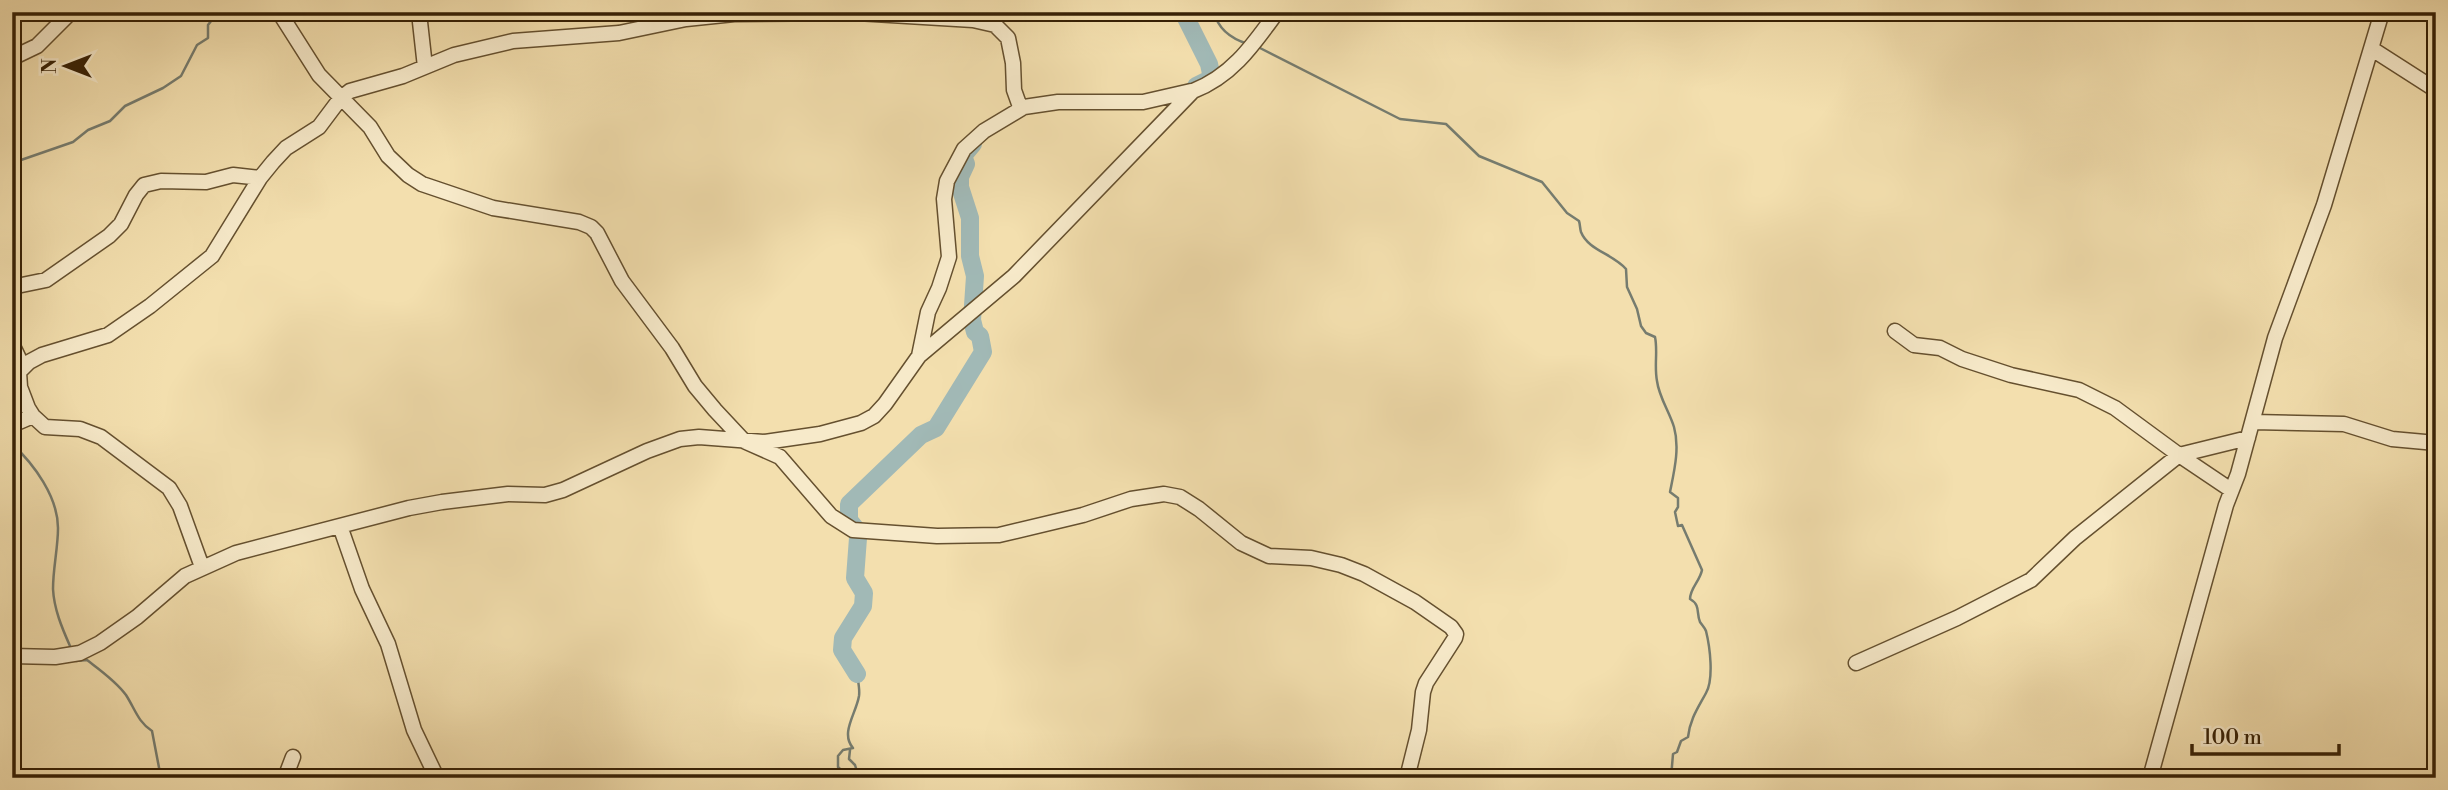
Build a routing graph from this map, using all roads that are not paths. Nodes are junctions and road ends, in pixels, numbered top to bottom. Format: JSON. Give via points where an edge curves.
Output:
{"nodes":[{"id":1,"x":71,"y":12,"type":"edge"},
{"id":2,"x":279,"y":12,"type":"edge"},
{"id":3,"x":422,"y":12,"type":"edge"},
{"id":4,"x":1277,"y":12,"type":"edge"},
{"id":5,"x":2382,"y":12,"type":"edge"},
{"id":6,"x":2372,"y":49,"type":"junction"},
{"id":7,"x":12,"y":58,"type":"edge"},
{"id":8,"x":425,"y":67,"type":"junction"},
{"id":9,"x":2436,"y":90,"type":"edge"},
{"id":10,"x":1193,"y":91,"type":"junction"},
{"id":11,"x":340,"y":99,"type":"junction"},
{"id":12,"x":1024,"y":107,"type":"junction"},
{"id":13,"x":260,"y":178,"type":"junction"},
{"id":14,"x":12,"y":286,"type":"edge"},
{"id":15,"x":1895,"y":331,"type":"dead end"},
{"id":16,"x":12,"y":345,"type":"edge"},
{"id":17,"x":919,"y":356,"type":"junction"},
{"id":18,"x":23,"y":367,"type":"junction"},
{"id":19,"x":33,"y":416,"type":"junction"},
{"id":20,"x":2253,"y":422,"type":"junction"},
{"id":21,"x":12,"y":425,"type":"edge"},
{"id":22,"x":2248,"y":439,"type":"junction"},
{"id":23,"x":744,"y":441,"type":"junction"},
{"id":24,"x":2436,"y":443,"type":"edge"},
{"id":25,"x":2179,"y":456,"type":"junction"},
{"id":26,"x":2231,"y":490,"type":"junction"},
{"id":27,"x":340,"y":526,"type":"junction"},
{"id":28,"x":202,"y":567,"type":"junction"},
{"id":29,"x":12,"y":656,"type":"edge"},
{"id":30,"x":1856,"y":663,"type":"dead end"},
{"id":31,"x":293,"y":757,"type":"dead end"},
{"id":32,"x":285,"y":778,"type":"edge"},
{"id":33,"x":437,"y":778,"type":"edge"},
{"id":34,"x":1407,"y":778,"type":"edge"},
{"id":35,"x":2150,"y":778,"type":"edge"}],
"edges":[{"from":1,"to":7,"type":"street","via":[[37,47]]},
{"from":2,"to":11,"type":"street"},
{"from":3,"to":8,"type":"street","via":[[419,22]]},
{"from":4,"to":10,"type":"street","via":[[1228,72]]},
{"from":5,"to":6,"type":"street"},
{"from":6,"to":9,"type":"street"},
{"from":6,"to":20,"type":"street","via":[[2324,205],[2275,338]]},
{"from":8,"to":11,"type":"street","via":[[358,88]]},
{"from":8,"to":12,"type":"street","via":[[513,41],[619,33],[705,17],[894,15],[973,20],[995,25],[1007,38],[1014,90],[1018,104]]},
{"from":10,"to":12,"type":"street","via":[[1143,102],[1058,102]]},
{"from":10,"to":17,"type":"street","via":[[1014,276]]},
{"from":11,"to":13,"type":"street","via":[[319,127],[286,148]]},
{"from":11,"to":23,"type":"street","via":[[370,127],[396,166],[422,184],[493,208],[591,227],[622,281],[673,348],[695,386]]},
{"from":12,"to":17,"type":"street","via":[[984,131],[953,166],[944,199],[948,257]]},
{"from":13,"to":14,"type":"street","via":[[233,174],[206,181],[145,185],[109,236],[46,280]]},
{"from":13,"to":18,"type":"street","via":[[212,256],[108,335],[43,355]]},
{"from":15,"to":25,"type":"street","via":[[1914,345],[1940,348],[2011,374],[2080,390],[2115,408]]},
{"from":16,"to":18,"type":"street"},
{"from":17,"to":23,"type":"street","via":[[885,404],[861,423],[790,439]]},
{"from":18,"to":19,"type":"street","via":[[20,387]]},
{"from":19,"to":21,"type":"street"},
{"from":19,"to":28,"type":"street","via":[[45,427],[80,429],[101,437],[170,488]]},
{"from":20,"to":22,"type":"street"},
{"from":20,"to":24,"type":"street","via":[[2344,424],[2392,439]]},
{"from":22,"to":25,"type":"street"},
{"from":22,"to":26,"type":"street"},
{"from":23,"to":27,"type":"street","via":[[680,439],[545,495],[508,494],[442,502]]},
{"from":23,"to":34,"type":"street","via":[[780,457],[831,516],[853,530],[999,535],[1164,494],[1180,497],[1241,543],[1269,556],[1311,558],[1364,574],[1415,602],[1456,634],[1423,692]]},
{"from":25,"to":26,"type":"street"},
{"from":25,"to":30,"type":"street","via":[[2075,538],[2031,580]]},
{"from":26,"to":35,"type":"street"},
{"from":27,"to":28,"type":"street","via":[[236,553]]},
{"from":27,"to":33,"type":"street","via":[[362,589],[388,643],[414,730]]},
{"from":28,"to":29,"type":"street","via":[[137,618],[80,653]]},
{"from":31,"to":32,"type":"street"}]}
